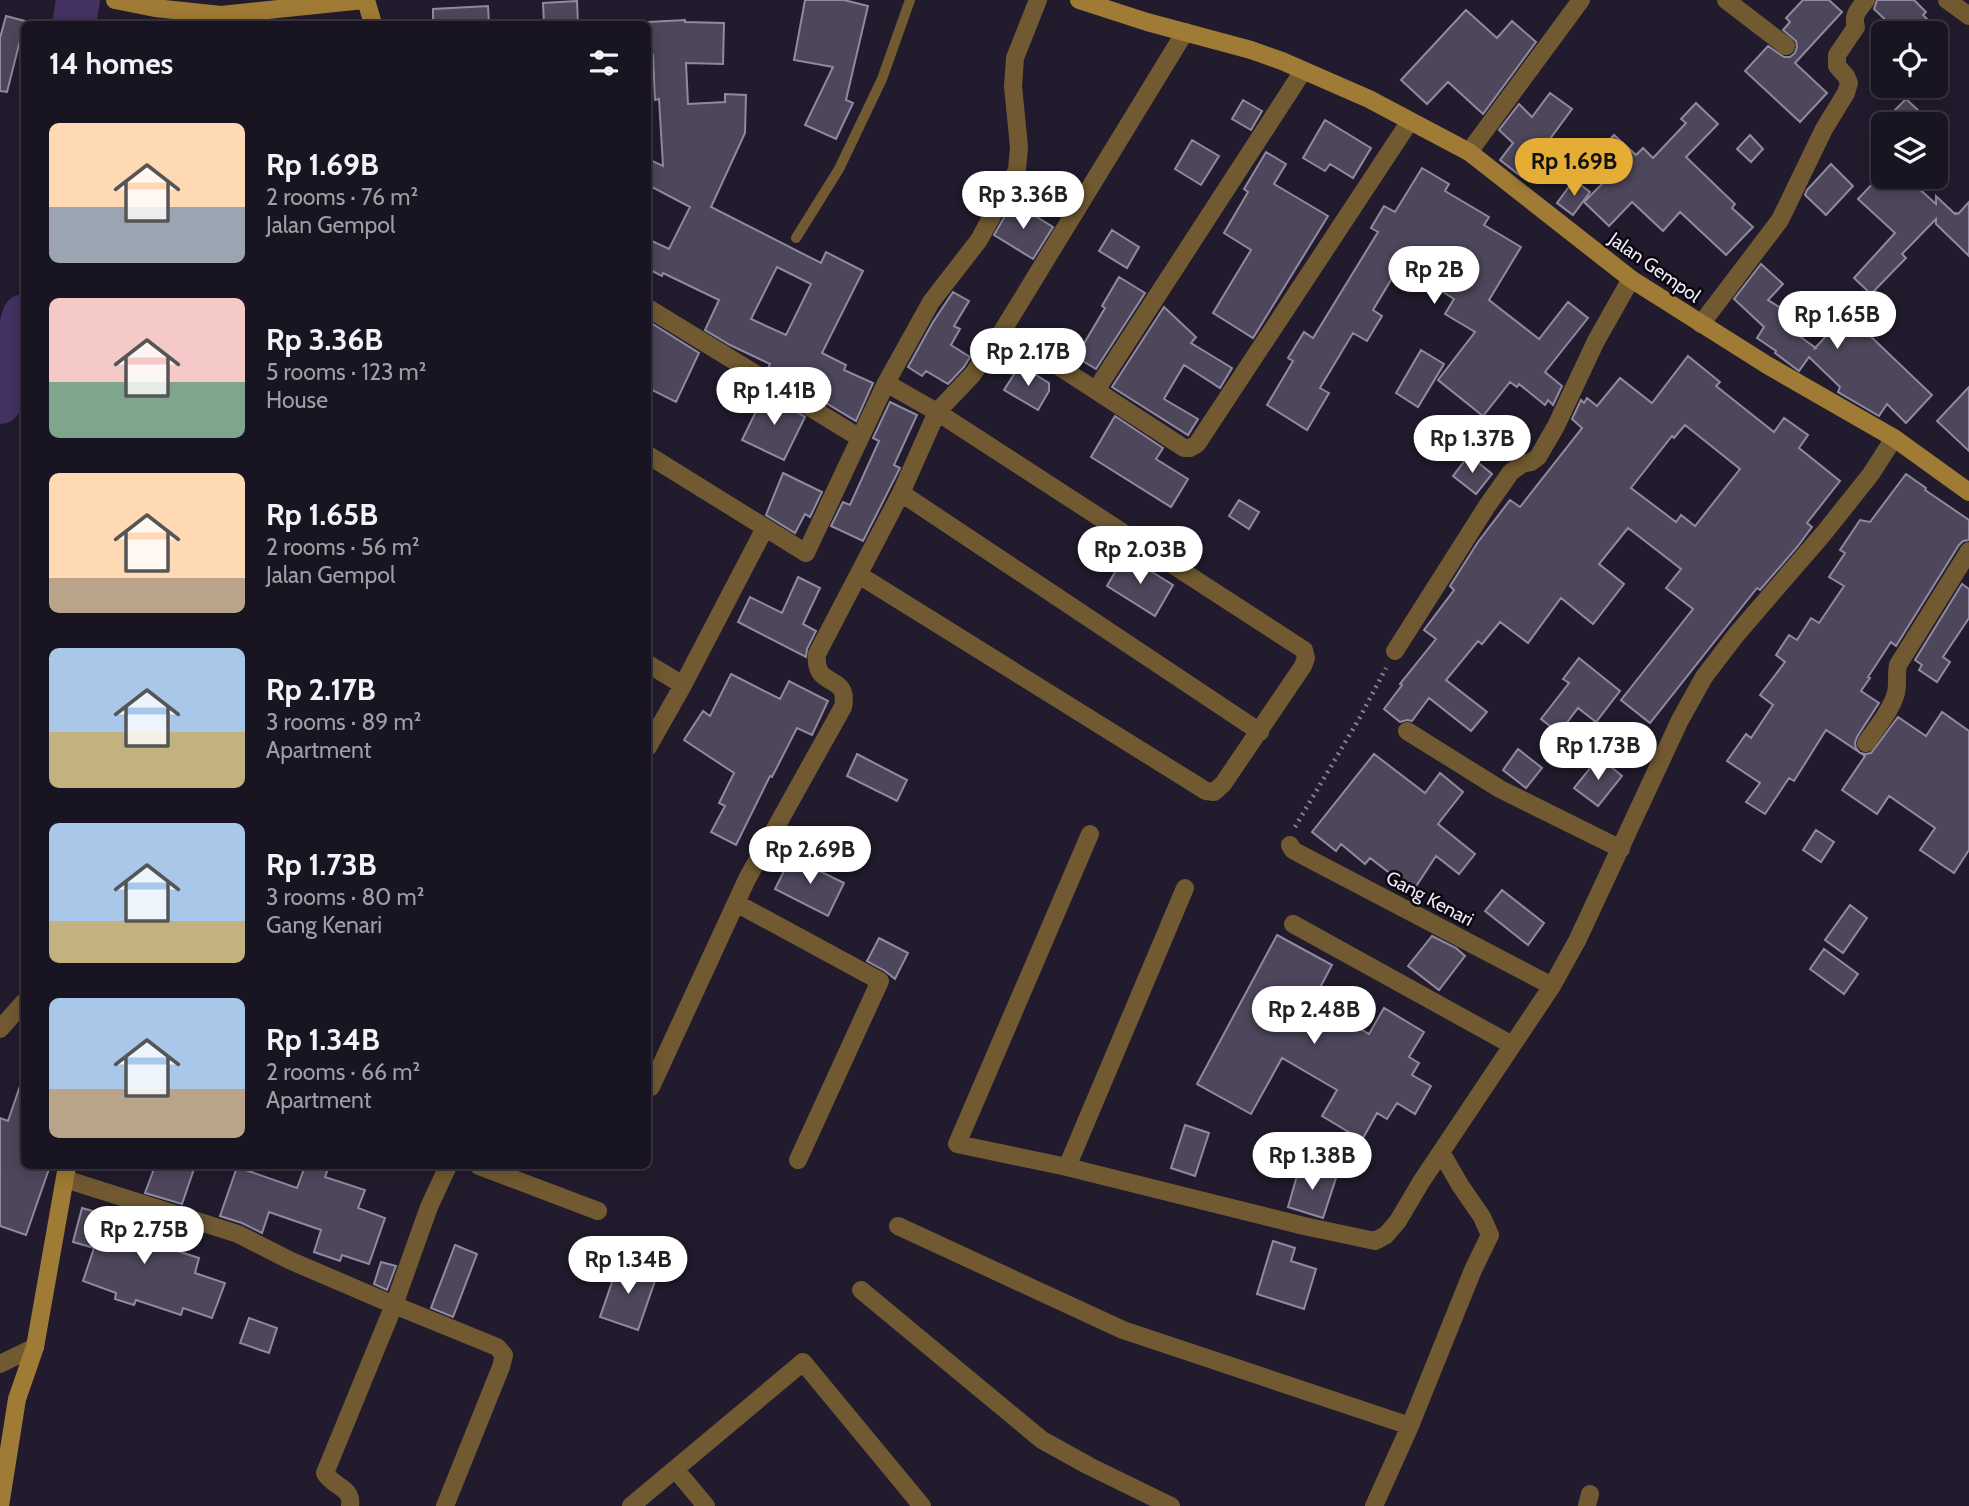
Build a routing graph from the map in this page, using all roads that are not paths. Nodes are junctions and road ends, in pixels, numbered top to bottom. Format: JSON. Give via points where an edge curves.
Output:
{"nodes":[{"id":1,"x":115,"y":0,"type":"edge"},
{"id":2,"x":365,"y":0,"type":"edge"},
{"id":3,"x":910,"y":0,"type":"edge"},
{"id":4,"x":1038,"y":0,"type":"edge"},
{"id":5,"x":1079,"y":0,"type":"edge"},
{"id":6,"x":1581,"y":0,"type":"edge"},
{"id":7,"x":1726,"y":0,"type":"edge"},
{"id":8,"x":1866,"y":0,"type":"edge"},
{"id":9,"x":1947,"y":0,"type":"edge"},
{"id":10,"x":1969,"y":16,"type":"edge"},
{"id":11,"x":372,"y":21,"type":"edge"},
{"id":12,"x":1185,"y":32,"type":"junction"},
{"id":13,"x":1786,"y":46,"type":"dead end"},
{"id":14,"x":1303,"y":71,"type":"junction"},
{"id":15,"x":1410,"y":121,"type":"junction"},
{"id":16,"x":1469,"y":152,"type":"junction"},
{"id":17,"x":796,"y":238,"type":"dead end"},
{"id":18,"x":1630,"y":279,"type":"junction"},
{"id":19,"x":651,"y":309,"type":"edge"},
{"id":20,"x":1701,"y":324,"type":"junction"},
{"id":21,"x":1003,"y":330,"type":"junction"},
{"id":22,"x":886,"y":383,"type":"junction"},
{"id":23,"x":1096,"y":390,"type":"junction"},
{"id":24,"x":937,"y":412,"type":"junction"},
{"id":25,"x":1894,"y":438,"type":"junction"},
{"id":26,"x":860,"y":439,"type":"junction"},
{"id":27,"x":651,"y":457,"type":"edge"},
{"id":28,"x":1969,"y":492,"type":"edge"},
{"id":29,"x":901,"y":493,"type":"junction"},
{"id":30,"x":765,"y":528,"type":"junction"},
{"id":31,"x":1969,"y":551,"type":"edge"},
{"id":32,"x":859,"y":575,"type":"junction"},
{"id":33,"x":1395,"y":652,"type":"road end"},
{"id":34,"x":651,"y":666,"type":"edge"},
{"id":35,"x":683,"y":685,"type":"junction"},
{"id":36,"x":1407,"y":731,"type":"dead end"},
{"id":37,"x":1260,"y":732,"type":"junction"},
{"id":38,"x":651,"y":742,"type":"edge"},
{"id":39,"x":1866,"y":743,"type":"dead end"},
{"id":40,"x":1090,"y":834,"type":"dead end"},
{"id":41,"x":1290,"y":845,"type":"road end"},
{"id":42,"x":1621,"y":849,"type":"junction"},
{"id":43,"x":1185,"y":888,"type":"dead end"},
{"id":44,"x":736,"y":903,"type":"junction"},
{"id":45,"x":1293,"y":924,"type":"dead end"},
{"id":46,"x":1552,"y":986,"type":"junction"},
{"id":47,"x":21,"y":1005,"type":"edge"},
{"id":48,"x":0,"y":1029,"type":"edge"},
{"id":49,"x":1512,"y":1045,"type":"junction"},
{"id":50,"x":651,"y":1087,"type":"dead end"},
{"id":51,"x":1441,"y":1152,"type":"junction"},
{"id":52,"x":798,"y":1160,"type":"dead end"},
{"id":53,"x":1067,"y":1167,"type":"junction"},
{"id":54,"x":447,"y":1169,"type":"edge"},
{"id":55,"x":487,"y":1169,"type":"edge"},
{"id":56,"x":66,"y":1172,"type":"edge"},
{"id":57,"x":598,"y":1211,"type":"dead end"},
{"id":58,"x":898,"y":1226,"type":"dead end"},
{"id":59,"x":861,"y":1290,"type":"dead end"},
{"id":60,"x":394,"y":1305,"type":"junction"},
{"id":61,"x":34,"y":1347,"type":"junction"},
{"id":62,"x":0,"y":1364,"type":"edge"},
{"id":63,"x":1410,"y":1426,"type":"junction"},
{"id":64,"x":675,"y":1469,"type":"junction"},
{"id":65,"x":0,"y":1506,"type":"edge"},
{"id":66,"x":350,"y":1506,"type":"edge"},
{"id":67,"x":445,"y":1506,"type":"edge"},
{"id":68,"x":631,"y":1506,"type":"edge"},
{"id":69,"x":706,"y":1506,"type":"edge"},
{"id":70,"x":922,"y":1506,"type":"edge"},
{"id":71,"x":1171,"y":1506,"type":"edge"},
{"id":72,"x":1374,"y":1506,"type":"edge"}],
"edges":[{"from":1,"to":2,"type":"main road","via":[[221,15]]},
{"from":2,"to":11,"type":"main road"},
{"from":3,"to":17,"type":"lane","via":[[882,79],[839,169]]},
{"from":4,"to":22,"type":"street","via":[[1015,58],[1017,170],[979,240],[931,302]]},
{"from":5,"to":12,"type":"main road","name":"Jalan Gempol"},
{"from":6,"to":16,"type":"street"},
{"from":7,"to":13,"type":"street"},
{"from":8,"to":20,"type":"street","via":[[1856,13],[1856,27],[1836,55],[1837,66],[1849,83],[1846,93],[1780,219]]},
{"from":9,"to":10,"type":"street"},
{"from":12,"to":14,"type":"main road","name":"Jalan Gempol","via":[[1251,50]]},
{"from":12,"to":21,"type":"street"},
{"from":14,"to":15,"type":"main road","name":"Jalan Gempol"},
{"from":14,"to":23,"type":"street"},
{"from":15,"to":16,"type":"main road","name":"Jalan Gempol"},
{"from":15,"to":23,"type":"street","via":[[1197,444],[1184,448]]},
{"from":16,"to":18,"type":"main road","name":"Jalan Gempol"},
{"from":18,"to":20,"type":"main road","name":"Jalan Gempol"},
{"from":18,"to":33,"type":"street","via":[[1538,457],[1511,472]]},
{"from":19,"to":26,"type":"street"},
{"from":20,"to":25,"type":"main road","name":"Jalan Gempol"},
{"from":21,"to":23,"type":"street"},
{"from":21,"to":24,"type":"street","via":[[973,374]]},
{"from":22,"to":24,"type":"street"},
{"from":22,"to":26,"type":"street"},
{"from":24,"to":29,"type":"street"},
{"from":24,"to":37,"type":"street","via":[[1304,650],[1303,666]]},
{"from":25,"to":28,"type":"main road","name":"Jalan Gempol"},
{"from":25,"to":42,"type":"street","via":[[1832,524],[1704,677]]},
{"from":26,"to":30,"type":"street","via":[[806,553]]},
{"from":27,"to":30,"type":"street"},
{"from":29,"to":32,"type":"street"},
{"from":29,"to":37,"type":"street"},
{"from":30,"to":35,"type":"street"},
{"from":31,"to":39,"type":"street","via":[[1898,665],[1893,701]]},
{"from":32,"to":37,"type":"street","via":[[1206,791],[1214,792],[1223,784]]},
{"from":32,"to":44,"type":"street","via":[[817,654],[822,676],[845,693],[843,707]]},
{"from":34,"to":35,"type":"street"},
{"from":35,"to":38,"type":"street"},
{"from":36,"to":42,"type":"street","via":[[1500,789]]},
{"from":40,"to":53,"type":"street","via":[[957,1144]]},
{"from":41,"to":46,"type":"street","name":"Gang Kenari"},
{"from":42,"to":46,"type":"street"},
{"from":43,"to":53,"type":"street"},
{"from":44,"to":50,"type":"street"},
{"from":44,"to":52,"type":"street","via":[[880,981]]},
{"from":45,"to":49,"type":"street"},
{"from":46,"to":49,"type":"street"},
{"from":47,"to":48,"type":"street"},
{"from":49,"to":51,"type":"street"},
{"from":51,"to":53,"type":"street","via":[[1398,1221],[1375,1241]]},
{"from":51,"to":63,"type":"street","via":[[1490,1236]]},
{"from":54,"to":60,"type":"street"},
{"from":55,"to":57,"type":"street"},
{"from":56,"to":60,"type":"street","via":[[238,1234]]},
{"from":56,"to":61,"type":"main road"},
{"from":58,"to":63,"type":"street","via":[[1123,1330]]},
{"from":59,"to":71,"type":"street","via":[[1042,1440]]},
{"from":60,"to":66,"type":"street","via":[[325,1473],[350,1494]]},
{"from":60,"to":67,"type":"street","via":[[497,1347],[504,1355]]},
{"from":61,"to":62,"type":"street"},
{"from":61,"to":65,"type":"main road","via":[[17,1399]]},
{"from":63,"to":72,"type":"street"},
{"from":64,"to":68,"type":"street"},
{"from":64,"to":69,"type":"street"},
{"from":64,"to":70,"type":"street","via":[[803,1362]]}]}
